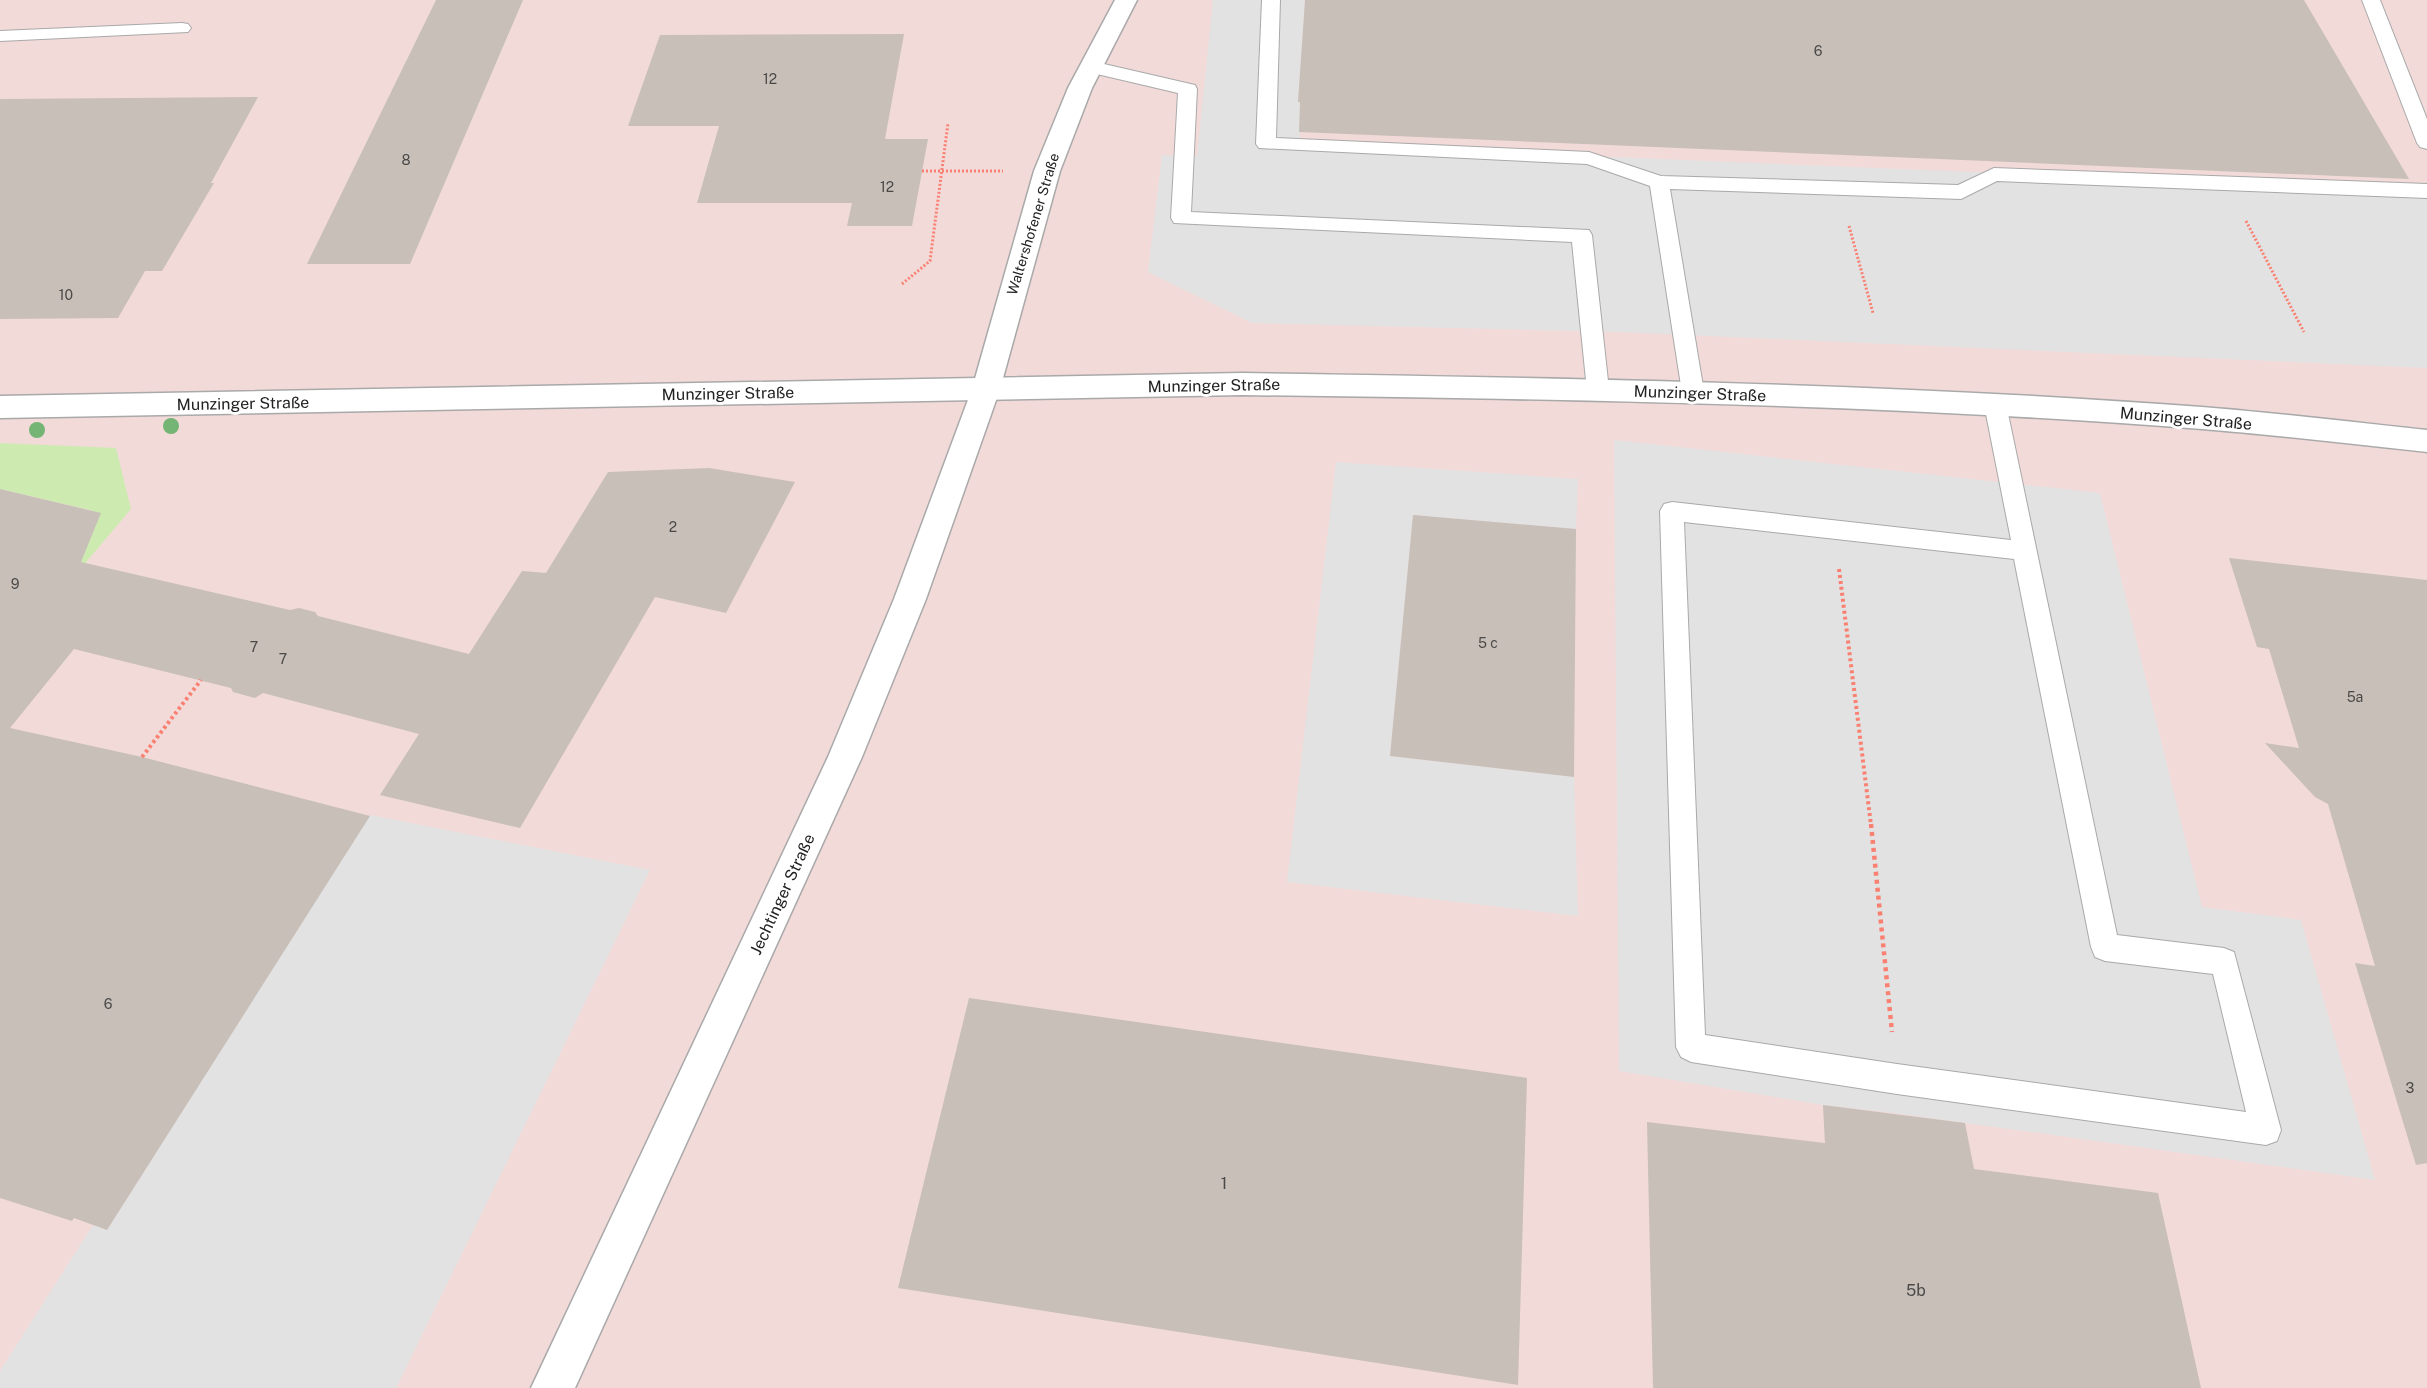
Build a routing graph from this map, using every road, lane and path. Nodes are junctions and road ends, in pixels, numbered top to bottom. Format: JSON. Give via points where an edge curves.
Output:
{"nodes":[{"id":1,"x":1126,"y":0,"type":"edge"},
{"id":2,"x":1271,"y":0,"type":"edge"},
{"id":3,"x":2371,"y":0,"type":"edge"},
{"id":4,"x":182,"y":28,"type":"dead end"},
{"id":5,"x":0,"y":36,"type":"edge"},
{"id":6,"x":1091,"y":67,"type":"junction"},
{"id":7,"x":948,"y":123,"type":"dead end"},
{"id":8,"x":2427,"y":143,"type":"edge"},
{"id":9,"x":922,"y":171,"type":"dead end"},
{"id":10,"x":942,"y":171,"type":"junction"},
{"id":11,"x":1047,"y":171,"type":"junction"},
{"id":12,"x":1659,"y":182,"type":"junction"},
{"id":13,"x":2225,"y":183,"type":"junction"},
{"id":14,"x":1838,"y":188,"type":"junction"},
{"id":15,"x":2427,"y":191,"type":"edge"},
{"id":16,"x":902,"y":284,"type":"dead end"},
{"id":17,"x":1873,"y":313,"type":"dead end"},
{"id":18,"x":2304,"y":332,"type":"dead end"},
{"id":19,"x":986,"y":389,"type":"junction"},
{"id":20,"x":1598,"y":390,"type":"junction"},
{"id":21,"x":1693,"y":392,"type":"junction"},
{"id":22,"x":1995,"y":404,"type":"junction"},
{"id":23,"x":0,"y":407,"type":"edge"},
{"id":24,"x":2427,"y":441,"type":"edge"},
{"id":25,"x":1834,"y":529,"type":"junction"},
{"id":26,"x":2025,"y":551,"type":"junction"},
{"id":27,"x":201,"y":680,"type":"dead end"},
{"id":28,"x":142,"y":757,"type":"dead end"},
{"id":29,"x":1897,"y":1079,"type":"junction"},
{"id":30,"x":553,"y":1388,"type":"edge"}],
"edges":[{"from":1,"to":6,"type":"street","name":"Waltershofener Straße"},
{"from":2,"to":12,"type":"lane","via":[[1266,144],[1589,158]]},
{"from":3,"to":8,"type":"lane"},
{"from":4,"to":5,"type":"lane"},
{"from":6,"to":11,"type":"street","name":"Waltershofener Straße"},
{"from":6,"to":20,"type":"lane","via":[[1188,89],[1181,218],[1582,235]]},
{"from":7,"to":10,"type":"path"},
{"from":9,"to":10,"type":"path"},
{"from":10,"to":11,"type":"path"},
{"from":10,"to":16,"type":"path","via":[[930,261]]},
{"from":11,"to":19,"type":"street","name":"Waltershofener Straße"},
{"from":12,"to":14,"type":"lane"},
{"from":12,"to":21,"type":"lane"},
{"from":13,"to":14,"type":"lane","via":[[1994,174],[1961,192]]},
{"from":13,"to":15,"type":"lane"},
{"from":13,"to":18,"type":"path"},
{"from":14,"to":17,"type":"path"},
{"from":19,"to":20,"type":"street","name":"Munzinger Straße","via":[[1254,384]]},
{"from":19,"to":23,"type":"street","name":"Munzinger Straße"},
{"from":19,"to":30,"type":"street","name":"Jechtinger Straße","via":[[910,599],[845,757]]},
{"from":20,"to":21,"type":"street","name":"Munzinger Straße"},
{"from":21,"to":22,"type":"street","name":"Munzinger Straße"},
{"from":22,"to":24,"type":"street","name":"Munzinger Straße","via":[[2204,418]]},
{"from":22,"to":26,"type":"lane"},
{"from":25,"to":26,"type":"lane"},
{"from":25,"to":29,"type":"path","via":[[1866,778]]},
{"from":25,"to":29,"type":"lane","via":[[1672,511],[1691,1047]]},
{"from":26,"to":29,"type":"lane","via":[[2105,947],[2224,962],[2266,1130]]},
{"from":27,"to":28,"type":"path"}]}
